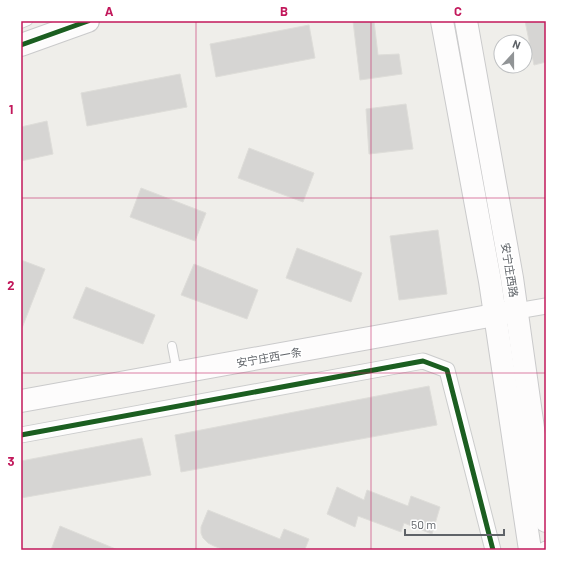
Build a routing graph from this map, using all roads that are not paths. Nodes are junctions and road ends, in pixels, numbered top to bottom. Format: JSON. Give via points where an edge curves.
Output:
{"nodes":[{"id":1,"x":28,"y":21,"type":"edge"},
{"id":2,"x":88,"y":21,"type":"edge"},
{"id":3,"x":442,"y":21,"type":"edge"},
{"id":4,"x":466,"y":21,"type":"edge"},
{"id":5,"x":21,"y":24,"type":"edge"},
{"id":6,"x":21,"y":45,"type":"edge"},
{"id":7,"x":546,"y":306,"type":"edge"},
{"id":8,"x":516,"y":311,"type":"junction"},
{"id":9,"x":495,"y":315,"type":"junction"},
{"id":10,"x":172,"y":346,"type":"dead end"},
{"id":11,"x":177,"y":373,"type":"junction"},
{"id":12,"x":21,"y":401,"type":"edge"},
{"id":13,"x":21,"y":435,"type":"edge"},
{"id":14,"x":546,"y":520,"type":"edge"},
{"id":15,"x":492,"y":550,"type":"edge"},
{"id":16,"x":530,"y":550,"type":"edge"}],
"edges":[{"from":1,"to":5,"type":"lane"},
{"from":2,"to":6,"type":"main road"},
{"from":3,"to":9,"type":"main road"},
{"from":4,"to":8,"type":"main road","name":"安宁庄西路"},
{"from":7,"to":8,"type":"street"},
{"from":8,"to":9,"type":"main road","name":"安宁庄西一条"},
{"from":8,"to":14,"type":"main road","name":"安宁庄西路"},
{"from":9,"to":11,"type":"main road","name":"安宁庄西一条"},
{"from":9,"to":16,"type":"main road"},
{"from":10,"to":11,"type":"lane"},
{"from":11,"to":12,"type":"main road","name":"安宁庄西一条"},
{"from":13,"to":15,"type":"street","via":[[423,361],[447,370]]}]}
